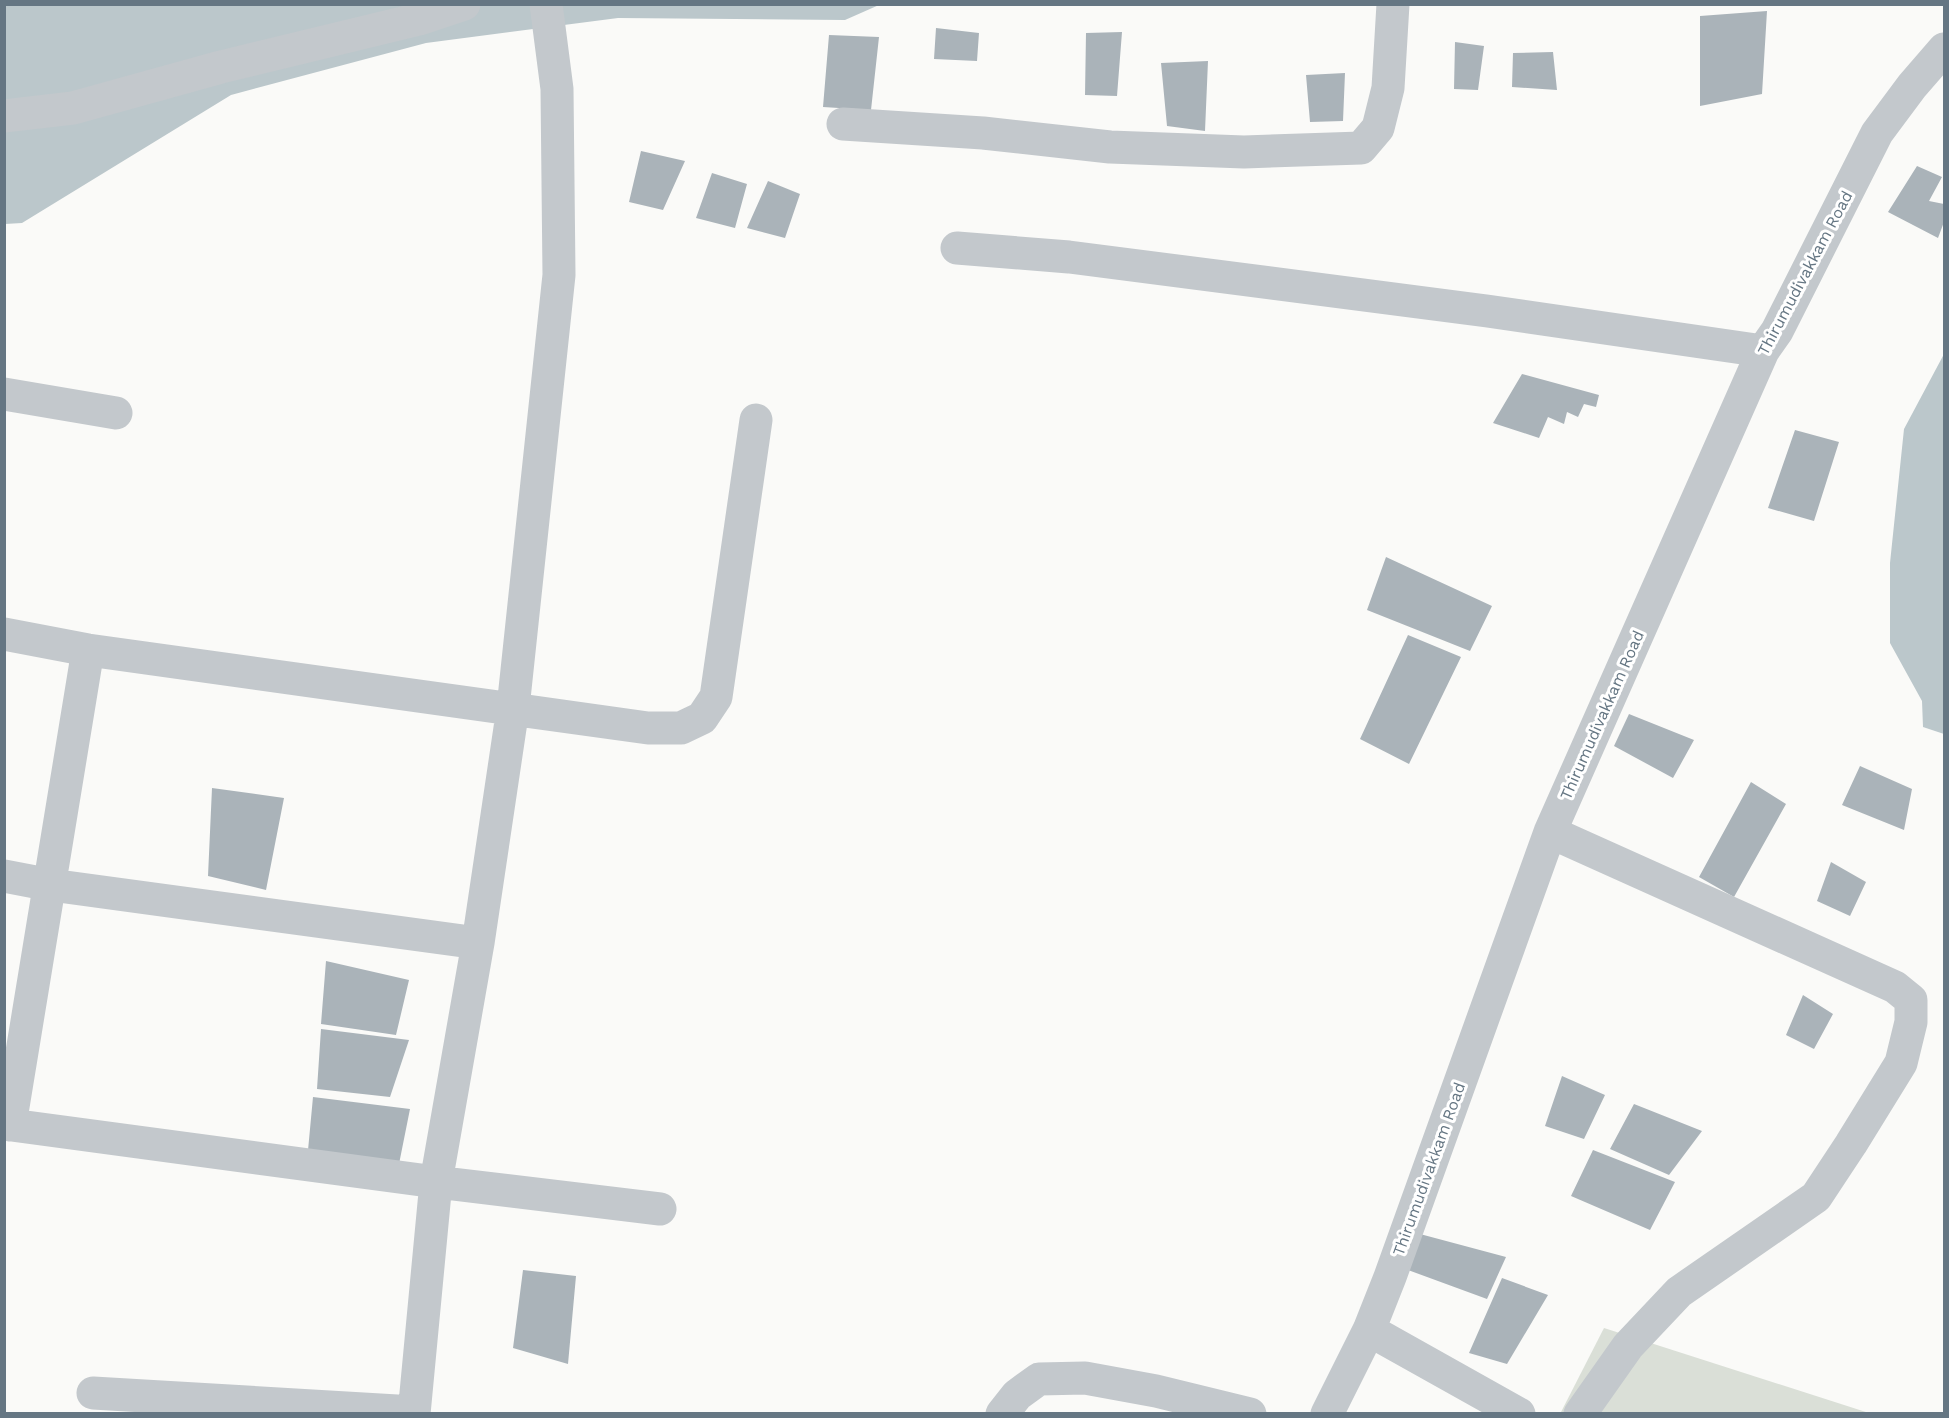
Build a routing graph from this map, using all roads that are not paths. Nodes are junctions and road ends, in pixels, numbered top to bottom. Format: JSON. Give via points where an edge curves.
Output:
{"nodes":[{"id":1,"x":464,"y":4,"type":"edge"},
{"id":2,"x":546,"y":4,"type":"edge"},
{"id":3,"x":1393,"y":4,"type":"edge"},
{"id":4,"x":1944,"y":50,"type":"edge"},
{"id":5,"x":4,"y":116,"type":"edge"},
{"id":6,"x":843,"y":123,"type":"dead end"},
{"id":7,"x":957,"y":248,"type":"dead end"},
{"id":8,"x":1763,"y":351,"type":"junction"},
{"id":9,"x":4,"y":394,"type":"edge"},
{"id":10,"x":116,"y":413,"type":"dead end"},
{"id":11,"x":756,"y":420,"type":"dead end"},
{"id":12,"x":4,"y":634,"type":"edge"},
{"id":13,"x":88,"y":650,"type":"junction"},
{"id":14,"x":513,"y":708,"type":"junction"},
{"id":15,"x":1550,"y":832,"type":"junction"},
{"id":16,"x":4,"y":876,"type":"edge"},
{"id":17,"x":51,"y":885,"type":"junction"},
{"id":18,"x":478,"y":942,"type":"junction"},
{"id":19,"x":7,"y":1124,"type":"edge"},
{"id":20,"x":436,"y":1182,"type":"junction"},
{"id":21,"x":660,"y":1209,"type":"dead end"},
{"id":22,"x":1369,"y":1330,"type":"junction"},
{"id":23,"x":93,"y":1392,"type":"dead end"},
{"id":24,"x":414,"y":1413,"type":"edge"},
{"id":25,"x":1002,"y":1413,"type":"edge"},
{"id":26,"x":1250,"y":1413,"type":"edge"},
{"id":27,"x":1327,"y":1413,"type":"edge"},
{"id":28,"x":1519,"y":1413,"type":"edge"},
{"id":29,"x":1580,"y":1413,"type":"edge"}],
"edges":[{"from":1,"to":5,"type":"street","via":[[419,20],[221,67],[73,108]]},
{"from":2,"to":14,"type":"street","via":[[558,89],[559,275]]},
{"from":3,"to":6,"type":"street","via":[[1388,88],[1378,128],[1361,148],[1244,153],[1110,147]]},
{"from":4,"to":8,"type":"street","name":"Thirumudivakkam Road","via":[[1878,133],[1777,331]]},
{"from":7,"to":8,"type":"street","via":[[1069,256]]},
{"from":8,"to":15,"type":"street","name":"Thirumudivakkam Road"},
{"from":9,"to":10,"type":"street"},
{"from":11,"to":14,"type":"street","via":[[716,696],[702,718],[681,728],[648,728]]},
{"from":12,"to":13,"type":"street"},
{"from":13,"to":14,"type":"street"},
{"from":13,"to":17,"type":"street"},
{"from":14,"to":18,"type":"street"},
{"from":15,"to":22,"type":"street","name":"Thirumudivakkam Road"},
{"from":15,"to":29,"type":"street","via":[[1895,987],[1911,1000],[1911,1022],[1901,1063],[1816,1197],[1679,1292],[1628,1346]]},
{"from":16,"to":17,"type":"street"},
{"from":17,"to":18,"type":"street"},
{"from":17,"to":19,"type":"street"},
{"from":18,"to":20,"type":"street"},
{"from":19,"to":20,"type":"street"},
{"from":20,"to":21,"type":"street"},
{"from":20,"to":24,"type":"street"},
{"from":22,"to":27,"type":"street","name":"Thirumudivakkam Road"},
{"from":22,"to":28,"type":"street"},
{"from":23,"to":24,"type":"street"},
{"from":25,"to":26,"type":"street","via":[[1017,1395],[1040,1379],[1085,1378]]}]}
